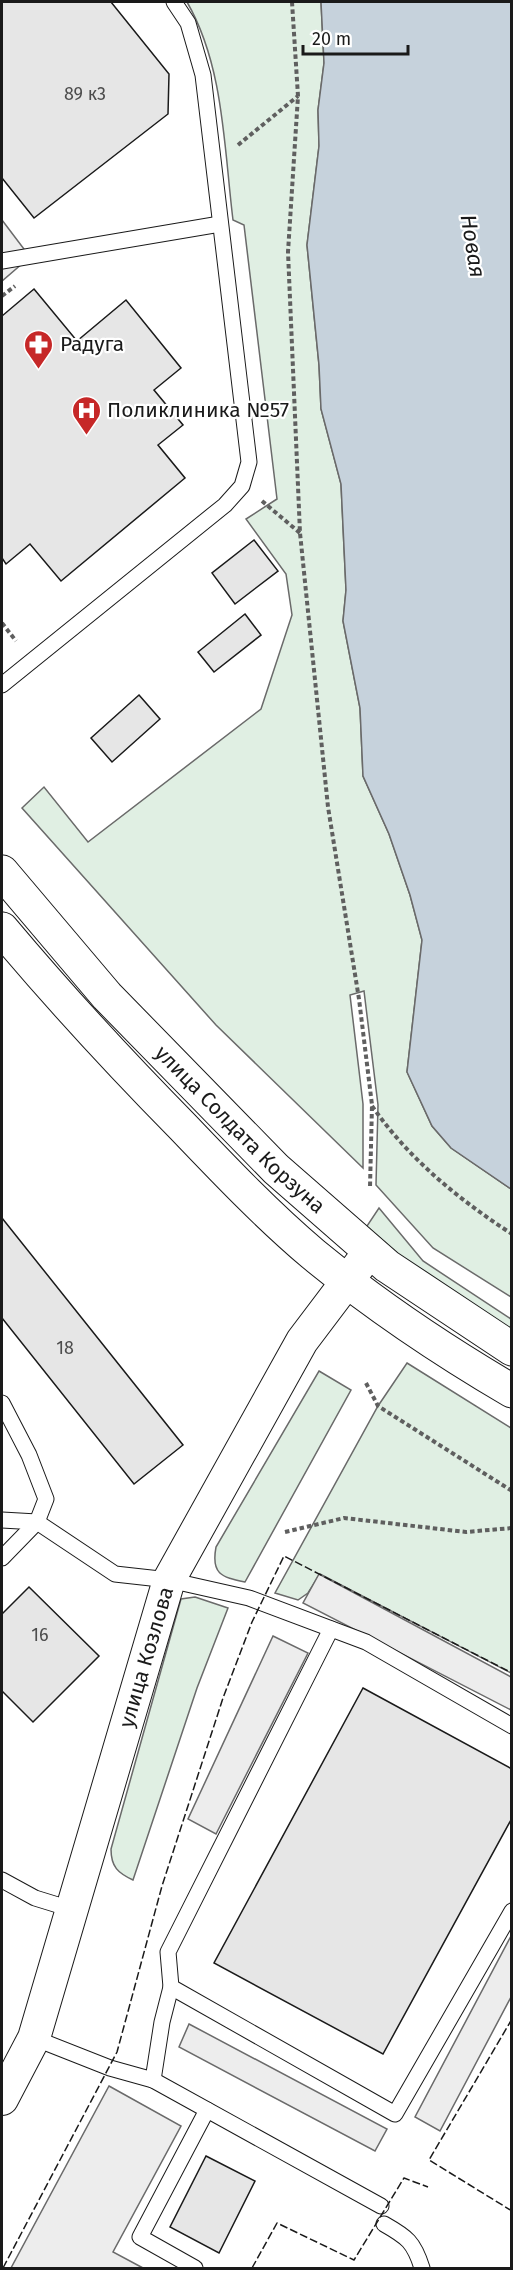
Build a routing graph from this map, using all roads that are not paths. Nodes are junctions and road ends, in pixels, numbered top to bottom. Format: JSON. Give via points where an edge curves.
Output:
{"nodes":[{"id":1,"x":174,"y":2,"type":"edge"},
{"id":2,"x":220,"y":224,"type":"junction"},
{"id":3,"x":2,"y":261,"type":"edge"},
{"id":4,"x":2,"y":685,"type":"edge"},
{"id":5,"x":2,"y":872,"type":"edge"},
{"id":6,"x":11,"y":916,"type":"edge"},
{"id":7,"x":370,"y":1251,"type":"junction"},
{"id":8,"x":346,"y":1280,"type":"junction"},
{"id":9,"x":512,"y":1349,"type":"edge"},
{"id":10,"x":512,"y":1391,"type":"edge"},
{"id":11,"x":2,"y":1403,"type":"edge"},
{"id":12,"x":2,"y":1520,"type":"edge"},
{"id":13,"x":37,"y":1522,"type":"junction"},
{"id":14,"x":2,"y":1558,"type":"edge"},
{"id":15,"x":169,"y":1580,"type":"junction"},
{"id":16,"x":331,"y":1629,"type":"junction"},
{"id":17,"x":512,"y":1726,"type":"edge"},
{"id":18,"x":2,"y":1880,"type":"edge"},
{"id":19,"x":74,"y":1910,"type":"junction"},
{"id":20,"x":512,"y":1911,"type":"edge"},
{"id":21,"x":171,"y":1987,"type":"junction"},
{"id":22,"x":33,"y":2038,"type":"junction"},
{"id":23,"x":153,"y":2080,"type":"junction"},
{"id":24,"x":2,"y":2099,"type":"edge"},
{"id":25,"x":207,"y":2110,"type":"junction"},
{"id":26,"x":381,"y":2206,"type":"dead end"},
{"id":27,"x":384,"y":2224,"type":"dead end"},
{"id":28,"x":195,"y":2268,"type":"edge"},
{"id":29,"x":422,"y":2268,"type":"edge"}],
"edges":[{"from":1,"to":2,"type":"lane","via":[[188,23],[203,75]]},
{"from":2,"to":3,"type":"lane"},
{"from":2,"to":4,"type":"lane","via":[[249,462],[242,486],[225,505]]},
{"from":5,"to":6,"type":"street","name":"улица Солдата Корзуна"},
{"from":6,"to":7,"type":"street","name":"улица Солдата Корзуна","via":[[107,996],[276,1169]]},
{"from":6,"to":8,"type":"street","name":"улица Солдата Корзуна","via":[[80,1021],[250,1197]]},
{"from":7,"to":8,"type":"street","name":"улица Козлова"},
{"from":7,"to":9,"type":"street","name":"улица Солдата Корзуна","via":[[433,1299]]},
{"from":8,"to":10,"type":"street","name":"улица Солдата Корзуна"},
{"from":8,"to":15,"type":"street","name":"улица Козлова","via":[[302,1341]]},
{"from":11,"to":13,"type":"lane","via":[[46,1499]]},
{"from":12,"to":13,"type":"lane"},
{"from":13,"to":14,"type":"lane"},
{"from":13,"to":15,"type":"lane","via":[[115,1574]]},
{"from":15,"to":16,"type":"lane","via":[[249,1598]]},
{"from":15,"to":19,"type":"street","name":"улица Козлова"},
{"from":16,"to":17,"type":"lane","via":[[366,1642]]},
{"from":16,"to":21,"type":"lane","via":[[168,1952]]},
{"from":18,"to":19,"type":"lane","via":[[34,1898]]},
{"from":19,"to":22,"type":"street","name":"улица Козлова"},
{"from":20,"to":21,"type":"lane","via":[[395,2114]]},
{"from":21,"to":23,"type":"lane"},
{"from":22,"to":23,"type":"lane"},
{"from":22,"to":24,"type":"street","name":"улица Козлова"},
{"from":23,"to":25,"type":"lane"},
{"from":25,"to":26,"type":"lane"},
{"from":25,"to":28,"type":"lane","via":[[140,2236]]},
{"from":27,"to":29,"type":"lane","via":[[408,2238]]}]}
